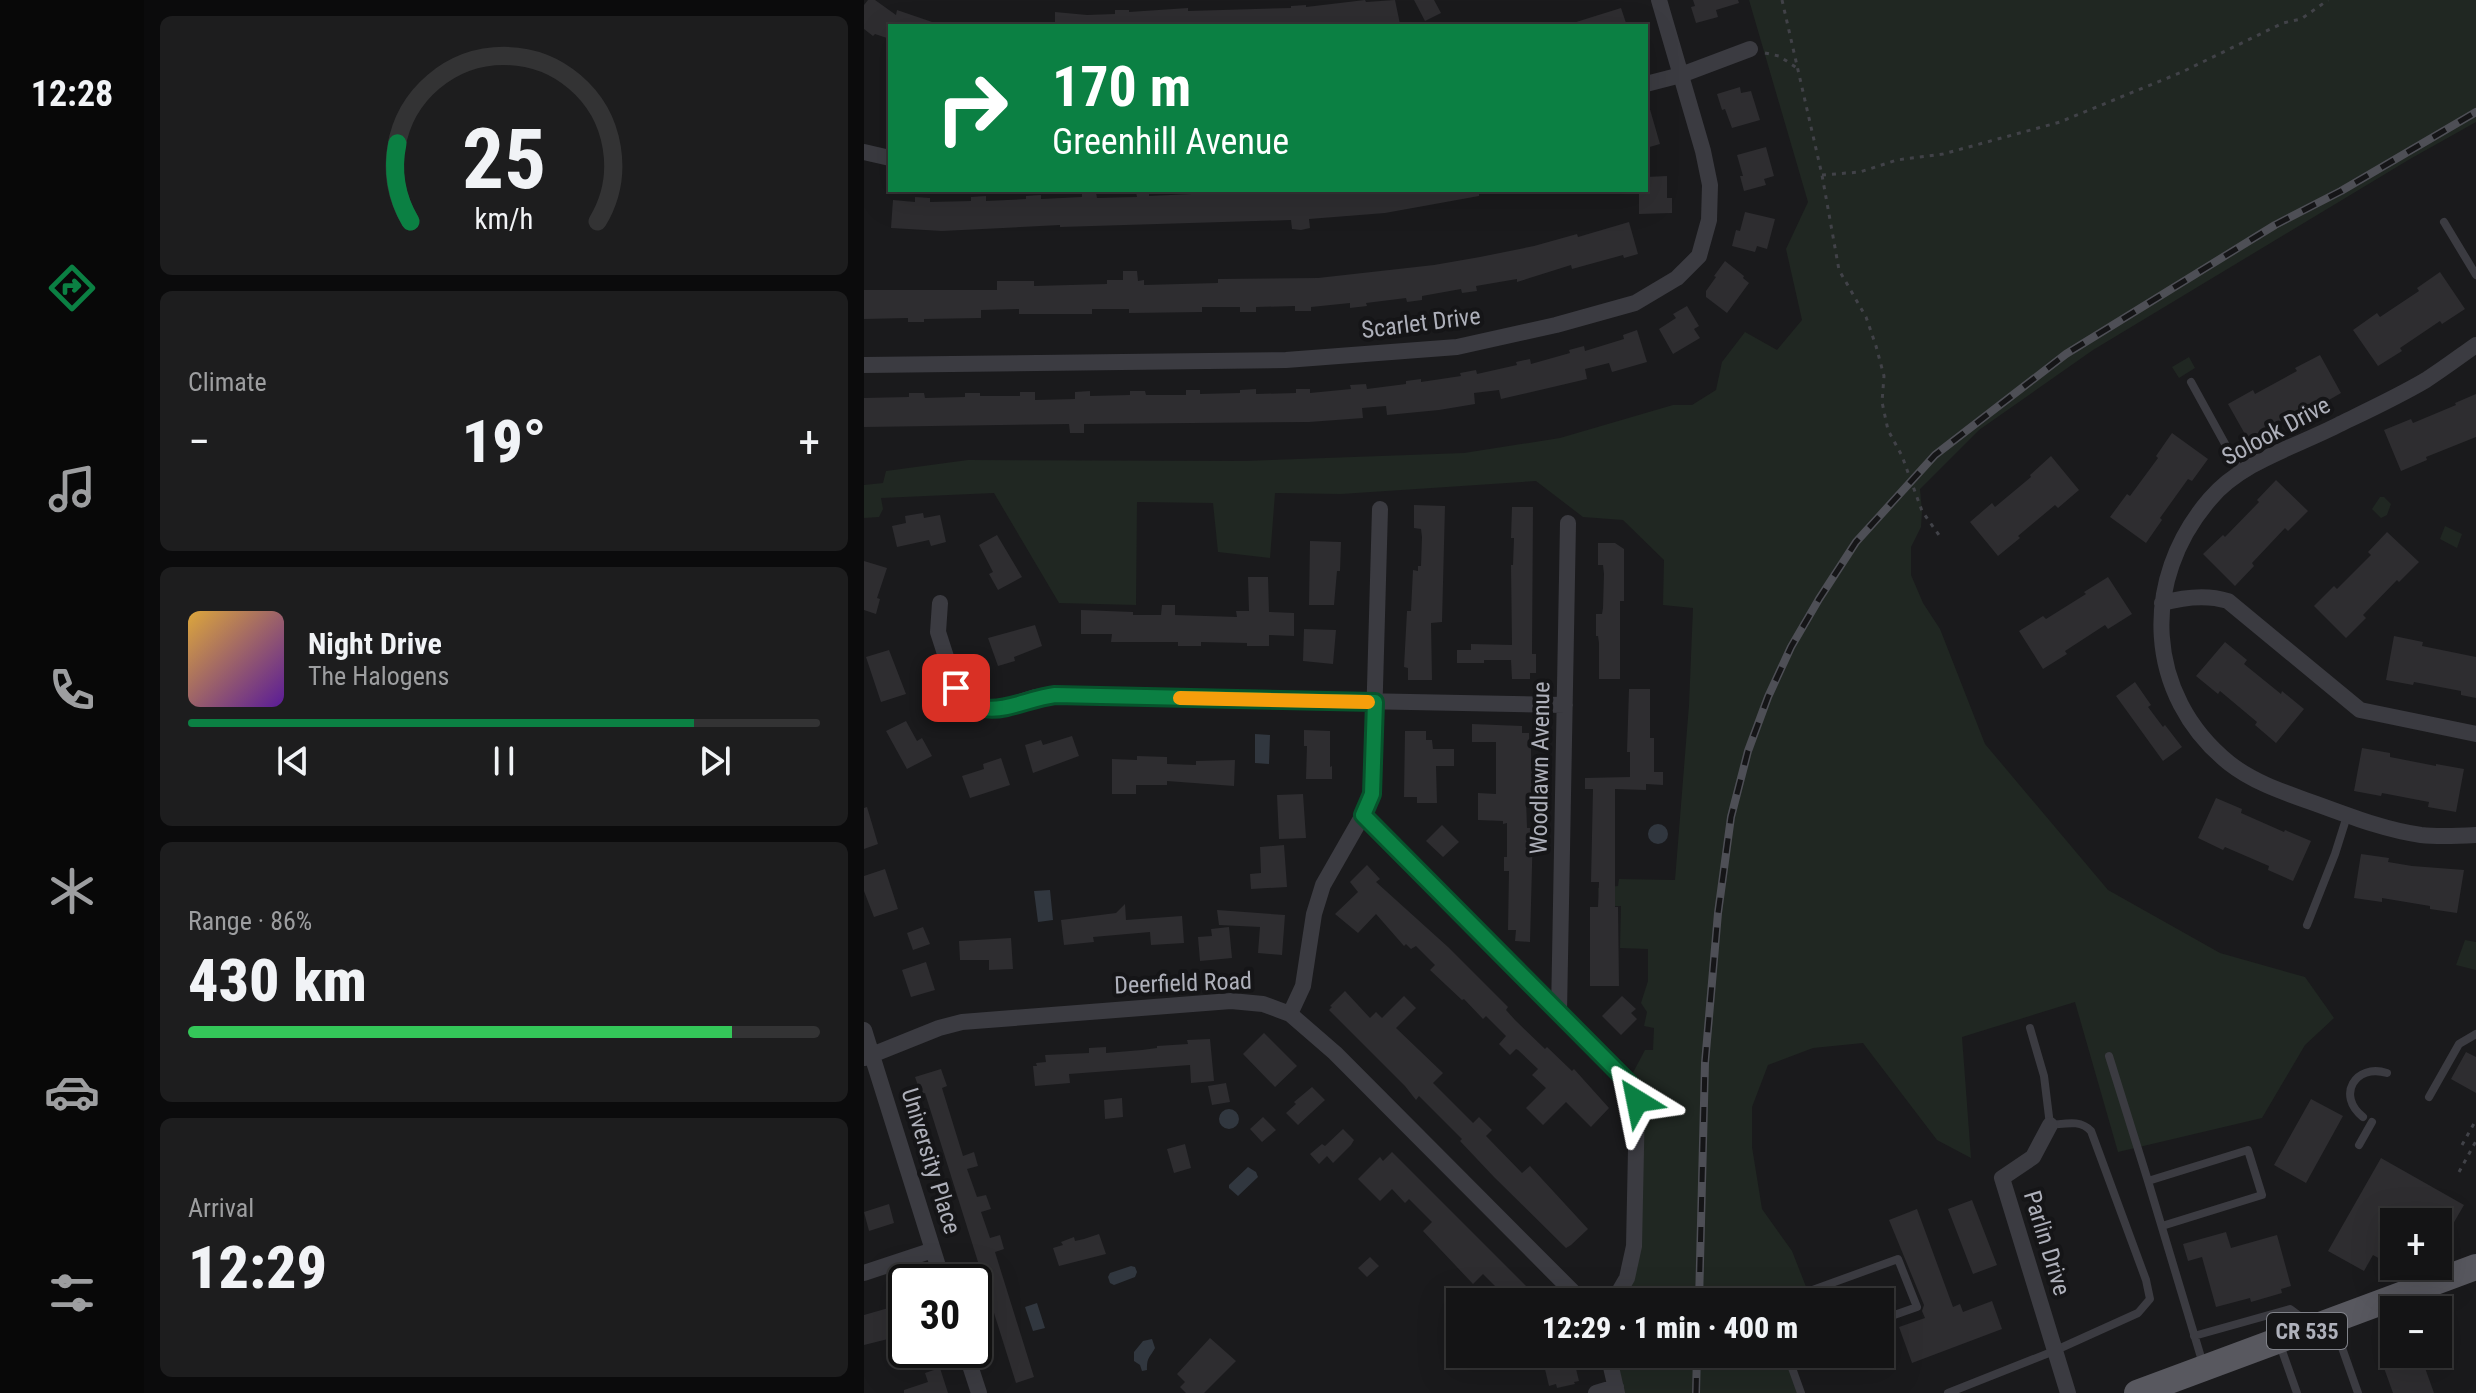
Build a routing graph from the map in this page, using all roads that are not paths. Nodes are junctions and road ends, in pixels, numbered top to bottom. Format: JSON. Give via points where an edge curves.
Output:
{"nodes":[{"id":1,"x":1659,"y":0,"type":"edge"},
{"id":2,"x":1750,"y":49,"type":"road end"},
{"id":3,"x":1681,"y":75,"type":"junction"},
{"id":4,"x":1648,"y":83,"type":"edge"},
{"id":5,"x":864,"y":152,"type":"edge"},
{"id":6,"x":888,"y":158,"type":"edge"},
{"id":7,"x":2444,"y":222,"type":"dead end"},
{"id":8,"x":2476,"y":275,"type":"edge"},
{"id":9,"x":2476,"y":345,"type":"edge"},
{"id":10,"x":864,"y":365,"type":"edge"},
{"id":11,"x":2191,"y":382,"type":"dead end"},
{"id":12,"x":2240,"y":471,"type":"junction"},
{"id":13,"x":1380,"y":509,"type":"dead end"},
{"id":14,"x":1568,"y":523,"type":"dead end"},
{"id":15,"x":940,"y":603,"type":"dead end"},
{"id":16,"x":2162,"y":603,"type":"junction"},
{"id":17,"x":1375,"y":702,"type":"junction"},
{"id":18,"x":1565,"y":705,"type":"junction"},
{"id":19,"x":2476,"y":734,"type":"edge"},
{"id":20,"x":1363,"y":815,"type":"junction"},
{"id":21,"x":2347,"y":815,"type":"junction"},
{"id":22,"x":2476,"y":835,"type":"edge"},
{"id":23,"x":2307,"y":925,"type":"dead end"},
{"id":24,"x":1559,"y":1013,"type":"junction"},
{"id":25,"x":1290,"y":1014,"type":"junction"},
{"id":26,"x":2030,"y":1028,"type":"dead end"},
{"id":27,"x":864,"y":1030,"type":"edge"},
{"id":28,"x":2476,"y":1034,"type":"edge"},
{"id":29,"x":868,"y":1056,"type":"edge"},
{"id":30,"x":2109,"y":1056,"type":"dead end"},
{"id":31,"x":2387,"y":1073,"type":"dead end"},
{"id":32,"x":2429,"y":1097,"type":"dead end"},
{"id":33,"x":2363,"y":1117,"type":"dead end"},
{"id":34,"x":2372,"y":1122,"type":"dead end"},
{"id":35,"x":2050,"y":1125,"type":"junction"},
{"id":36,"x":2359,"y":1145,"type":"dead end"},
{"id":37,"x":2148,"y":1181,"type":"junction"},
{"id":38,"x":2162,"y":1226,"type":"junction"},
{"id":39,"x":933,"y":1250,"type":"junction"},
{"id":40,"x":937,"y":1264,"type":"edge"},
{"id":41,"x":2476,"y":1267,"type":"edge"},
{"id":42,"x":864,"y":1273,"type":"edge"},
{"id":43,"x":1569,"y":1288,"type":"edge"},
{"id":44,"x":1621,"y":1288,"type":"edge"},
{"id":45,"x":1818,"y":1288,"type":"edge"},
{"id":46,"x":1894,"y":1315,"type":"edge"},
{"id":47,"x":2323,"y":1324,"type":"junction"},
{"id":48,"x":2194,"y":1336,"type":"junction"},
{"id":49,"x":2279,"y":1342,"type":"junction"},
{"id":50,"x":2054,"y":1351,"type":"junction"},
{"id":51,"x":971,"y":1368,"type":"edge"},
{"id":52,"x":1611,"y":1368,"type":"edge"},
{"id":53,"x":1792,"y":1368,"type":"edge"},
{"id":54,"x":2204,"y":1368,"type":"junction"},
{"id":55,"x":1616,"y":1390,"type":"edge"},
{"id":56,"x":979,"y":1393,"type":"edge"},
{"id":57,"x":1596,"y":1393,"type":"edge"},
{"id":58,"x":1801,"y":1393,"type":"edge"},
{"id":59,"x":1948,"y":1393,"type":"edge"},
{"id":60,"x":2068,"y":1393,"type":"edge"},
{"id":61,"x":2137,"y":1393,"type":"edge"},
{"id":62,"x":2297,"y":1393,"type":"edge"},
{"id":63,"x":2358,"y":1393,"type":"edge"}],
"edges":[{"from":1,"to":3,"type":"street","name":"Scarlet Drive"},
{"from":2,"to":3,"type":"street"},
{"from":3,"to":4,"type":"street"},
{"from":3,"to":10,"type":"street","name":"Scarlet Drive","via":[[1708,174],[1709,220],[1699,256],[1677,278],[1635,303],[1457,347],[1286,360]]},
{"from":5,"to":6,"type":"street"},
{"from":7,"to":8,"type":"lane"},
{"from":9,"to":12,"type":"street","name":"Solook Drive","via":[[2426,379]]},
{"from":11,"to":12,"type":"lane"},
{"from":12,"to":16,"type":"street","name":"Solook Drive","via":[[2191,523],[2173,558]]},
{"from":13,"to":17,"type":"street"},
{"from":14,"to":18,"type":"street","name":"Woodlawn Avenue"},
{"from":15,"to":17,"type":"street","via":[[938,632],[956,688],[979,708],[994,710],[1055,695]]},
{"from":16,"to":19,"type":"street","via":[[2205,597],[2228,601],[2360,710]]},
{"from":16,"to":21,"type":"street","name":"Solook Drive","via":[[2162,649],[2169,674],[2201,734],[2230,764],[2266,785]]},
{"from":17,"to":18,"type":"street"},
{"from":17,"to":20,"type":"street","via":[[1372,794]]},
{"from":18,"to":24,"type":"street","name":"Woodlawn Avenue"},
{"from":20,"to":24,"type":"street"},
{"from":20,"to":25,"type":"street","via":[[1323,885],[1303,986]]},
{"from":21,"to":22,"type":"street","name":"Solook Drive","via":[[2423,835]]},
{"from":21,"to":23,"type":"lane"},
{"from":24,"to":44,"type":"street","via":[[1635,1091],[1634,1246]]},
{"from":25,"to":29,"type":"street","name":"Deerfield Road","via":[[1231,1001],[985,1019],[939,1028]]},
{"from":25,"to":43,"type":"street","name":"Deerfield Road"},
{"from":26,"to":35,"type":"lane","via":[[2044,1076]]},
{"from":27,"to":29,"type":"street","name":"University Place"},
{"from":28,"to":32,"type":"lane","via":[[2459,1044]]},
{"from":29,"to":39,"type":"street","name":"University Place"},
{"from":30,"to":37,"type":"lane"},
{"from":31,"to":33,"type":"lane","via":[[2367,1072],[2354,1080],[2351,1103]]},
{"from":34,"to":36,"type":"lane"},
{"from":35,"to":50,"type":"street","name":"Parlin Drive","via":[[2033,1157],[2002,1178]]},
{"from":35,"to":50,"type":"lane","via":[[2077,1122],[2091,1131],[2150,1299],[2138,1313]]},
{"from":37,"to":38,"type":"lane"},
{"from":37,"to":38,"type":"lane","via":[[2248,1150],[2262,1195]]},
{"from":38,"to":48,"type":"lane"},
{"from":39,"to":40,"type":"street","name":"University Place"},
{"from":39,"to":42,"type":"street"},
{"from":41,"to":47,"type":"main road","number":"CR 535"},
{"from":45,"to":46,"type":"lane","via":[[1898,1259],[1917,1307]]},
{"from":47,"to":48,"type":"lane","via":[[2290,1309]]},
{"from":47,"to":49,"type":"main road","number":"CR 535"},
{"from":47,"to":63,"type":"lane"},
{"from":48,"to":54,"type":"lane"},
{"from":49,"to":54,"type":"main road","number":"CR 535"},
{"from":49,"to":62,"type":"lane"},
{"from":50,"to":59,"type":"lane"},
{"from":50,"to":60,"type":"street","name":"Parlin Drive"},
{"from":51,"to":56,"type":"street"},
{"from":52,"to":55,"type":"street"},
{"from":53,"to":58,"type":"lane"},
{"from":54,"to":61,"type":"main road","number":"CR 535"},
{"from":55,"to":57,"type":"street"}]}
